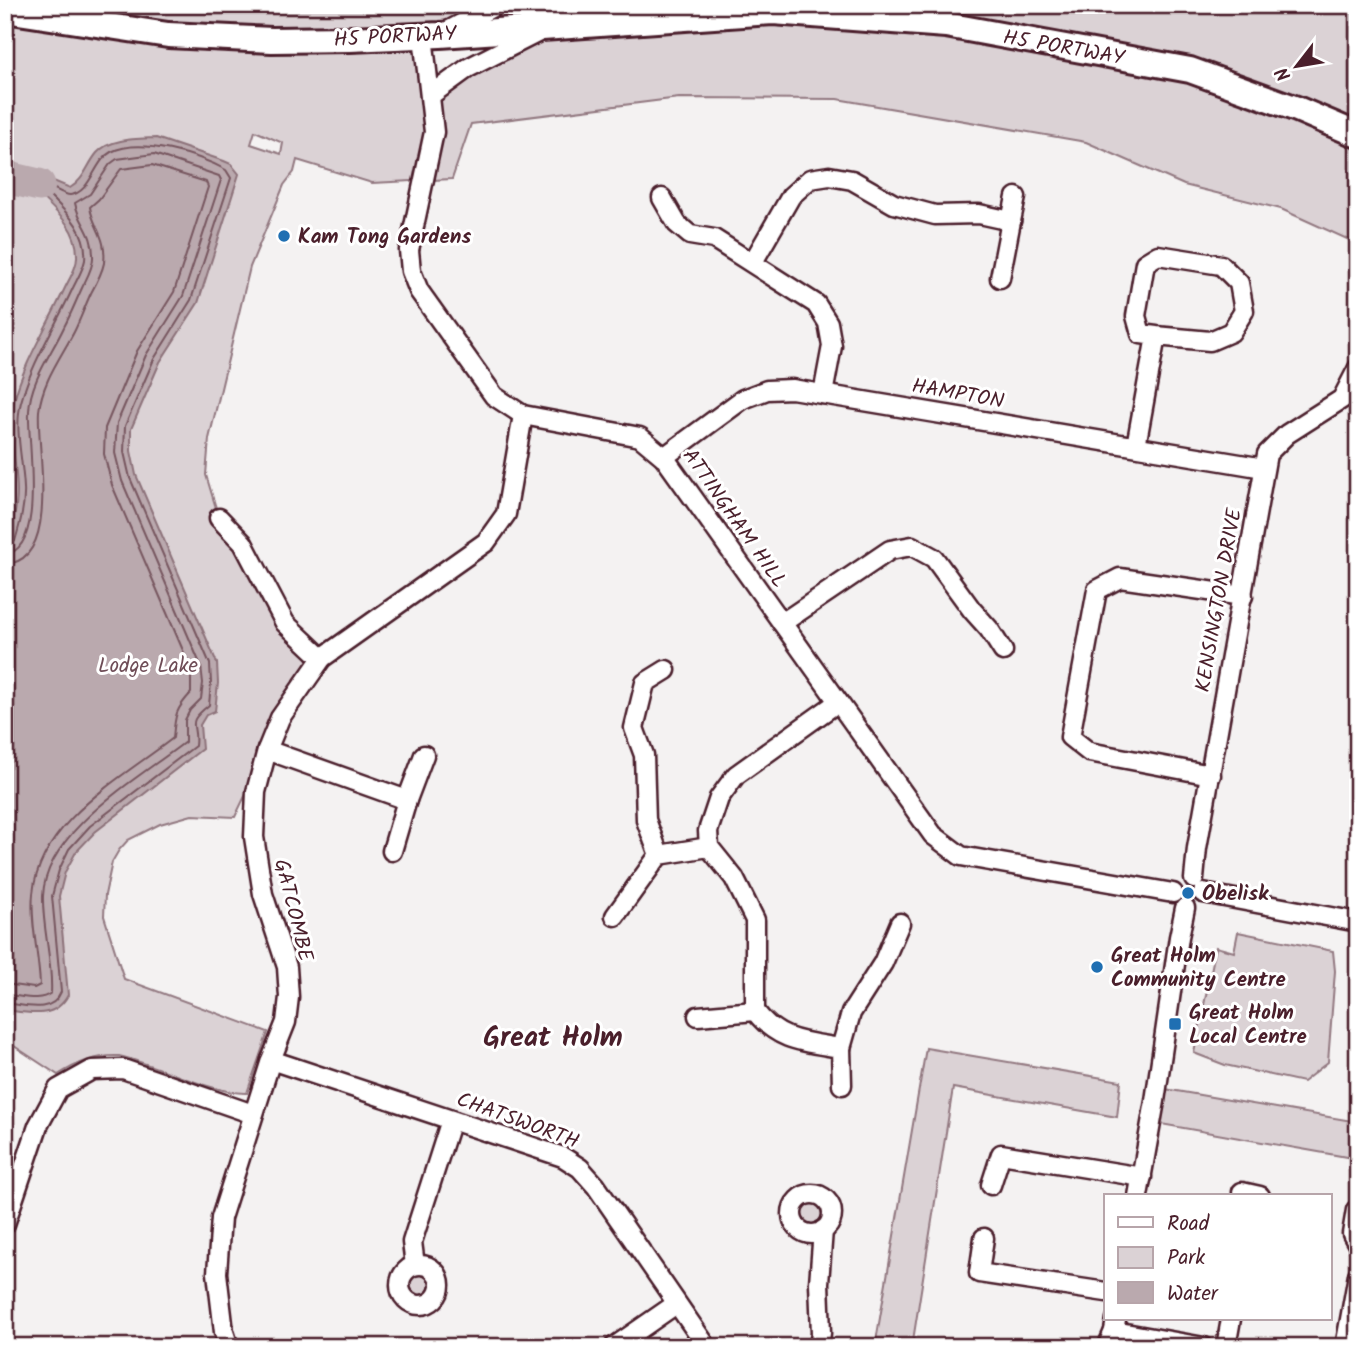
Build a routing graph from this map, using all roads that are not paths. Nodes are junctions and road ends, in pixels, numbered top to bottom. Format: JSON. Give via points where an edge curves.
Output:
{"nodes":[{"id":1,"x":496,"y":5,"type":"edge"},
{"id":2,"x":5,"y":10,"type":"edge"},
{"id":3,"x":556,"y":19,"type":"edge"},
{"id":4,"x":432,"y":35,"type":"junction"},
{"id":5,"x":431,"y":95,"type":"junction"},
{"id":6,"x":1354,"y":134,"type":"edge"},
{"id":7,"x":1016,"y":197,"type":"dead end"},
{"id":8,"x":662,"y":198,"type":"dead end"},
{"id":9,"x":1011,"y":220,"type":"junction"},
{"id":10,"x":753,"y":262,"type":"junction"},
{"id":11,"x":1000,"y":278,"type":"dead end"},
{"id":12,"x":1156,"y":336,"type":"junction"},
{"id":13,"x":1357,"y":371,"type":"edge"},
{"id":14,"x":823,"y":394,"type":"junction"},
{"id":15,"x":523,"y":415,"type":"junction"},
{"id":16,"x":1136,"y":446,"type":"junction"},
{"id":17,"x":664,"y":457,"type":"junction"},
{"id":18,"x":1264,"y":468,"type":"junction"},
{"id":19,"x":219,"y":518,"type":"dead end"},
{"id":20,"x":1242,"y":596,"type":"junction"},
{"id":21,"x":782,"y":624,"type":"junction"},
{"id":22,"x":1003,"y":651,"type":"dead end"},
{"id":23,"x":321,"y":658,"type":"junction"},
{"id":24,"x":666,"y":670,"type":"dead end"},
{"id":25,"x":838,"y":702,"type":"junction"},
{"id":26,"x":267,"y":750,"type":"junction"},
{"id":27,"x":424,"y":755,"type":"dead end"},
{"id":28,"x":1211,"y":775,"type":"junction"},
{"id":29,"x":407,"y":800,"type":"junction"},
{"id":30,"x":709,"y":847,"type":"junction"},
{"id":31,"x":392,"y":851,"type":"dead end"},
{"id":32,"x":659,"y":855,"type":"junction"},
{"id":33,"x":1198,"y":887,"type":"junction"},
{"id":34,"x":1173,"y":893,"type":"junction"},
{"id":35,"x":1185,"y":908,"type":"junction"},
{"id":36,"x":615,"y":916,"type":"dead end"},
{"id":37,"x":1358,"y":922,"type":"edge"},
{"id":38,"x":900,"y":923,"type":"dead end"},
{"id":39,"x":755,"y":1011,"type":"junction"},
{"id":40,"x":698,"y":1016,"type":"dead end"},
{"id":41,"x":841,"y":1048,"type":"junction"},
{"id":42,"x":271,"y":1060,"type":"junction"},
{"id":43,"x":842,"y":1085,"type":"dead end"},
{"id":44,"x":253,"y":1114,"type":"junction"},
{"id":45,"x":451,"y":1120,"type":"junction"},
{"id":46,"x":1142,"y":1177,"type":"junction"},
{"id":47,"x":991,"y":1185,"type":"dead end"},
{"id":48,"x":1242,"y":1192,"type":"dead end"},
{"id":49,"x":1138,"y":1194,"type":"edge"},
{"id":50,"x":1251,"y":1194,"type":"edge"},
{"id":51,"x":1356,"y":1210,"type":"edge"},
{"id":52,"x":5,"y":1224,"type":"edge"},
{"id":53,"x":823,"y":1230,"type":"dead end"},
{"id":54,"x":984,"y":1238,"type":"dead end"},
{"id":55,"x":1358,"y":1245,"type":"edge"},
{"id":56,"x":415,"y":1265,"type":"dead end"},
{"id":57,"x":1358,"y":1275,"type":"edge"},
{"id":58,"x":1104,"y":1292,"type":"edge"},
{"id":59,"x":676,"y":1304,"type":"junction"},
{"id":60,"x":1231,"y":1320,"type":"edge"},
{"id":61,"x":1112,"y":1332,"type":"edge"},
{"id":62,"x":229,"y":1347,"type":"edge"},
{"id":63,"x":614,"y":1347,"type":"edge"},
{"id":64,"x":707,"y":1347,"type":"edge"},
{"id":65,"x":819,"y":1347,"type":"edge"},
{"id":66,"x":1204,"y":1347,"type":"edge"},
{"id":67,"x":1226,"y":1347,"type":"edge"},
{"id":68,"x":1345,"y":1347,"type":"edge"}],
"edges":[{"from":1,"to":4,"type":"street"},
{"from":2,"to":4,"type":"street","name":"H5 PORTWAY","via":[[168,35],[350,40]]},
{"from":3,"to":4,"type":"street","name":"H5 PORTWAY"},
{"from":3,"to":5,"type":"street","via":[[468,68]]},
{"from":3,"to":6,"type":"street","name":"H5 PORTWAY","via":[[773,12],[946,25],[1189,70]]},
{"from":4,"to":5,"type":"street","name":"ATTINGHAM HILL"},
{"from":5,"to":15,"type":"street","name":"ATTINGHAM HILL","via":[[434,132],[409,250],[411,271],[419,291],[494,396]]},
{"from":7,"to":9,"type":"street"},
{"from":8,"to":10,"type":"street","via":[[690,235],[714,239]]},
{"from":9,"to":10,"type":"street","via":[[979,214],[935,215],[894,204],[852,180],[810,179],[791,196]]},
{"from":9,"to":11,"type":"street"},
{"from":10,"to":14,"type":"street","via":[[816,303],[828,323],[831,346]]},
{"from":12,"to":12,"type":"street","via":[[1210,341],[1231,331],[1244,311],[1239,283],[1221,265],[1158,255],[1144,264],[1136,316],[1141,334]]},
{"from":12,"to":16,"type":"street"},
{"from":13,"to":18,"type":"street","name":"KENSINGTON DRIVE","via":[[1342,399],[1287,434],[1267,454]]},
{"from":14,"to":16,"type":"street","name":"HAMPTON"},
{"from":14,"to":17,"type":"street","name":"HAMPTON","via":[[767,390],[743,399]]},
{"from":15,"to":17,"type":"street","name":"ATTINGHAM HILL","via":[[640,437]]},
{"from":15,"to":23,"type":"street","name":"GATCOMBE","via":[[506,514],[486,542]]},
{"from":16,"to":18,"type":"street","name":"HAMPTON"},
{"from":17,"to":21,"type":"street","name":"ATTINGHAM HILL"},
{"from":18,"to":20,"type":"street","name":"KENSINGTON DRIVE"},
{"from":19,"to":23,"type":"street","via":[[243,543],[285,623]]},
{"from":20,"to":28,"type":"street","name":"KENSINGTON DRIVE"},
{"from":20,"to":28,"type":"street","via":[[1120,578],[1097,590],[1070,737],[1089,752]]},
{"from":21,"to":22,"type":"street","via":[[890,550],[912,546],[934,558]]},
{"from":21,"to":25,"type":"street","name":"ATTINGHAM HILL"},
{"from":23,"to":26,"type":"street","name":"GATCOMBE","via":[[280,718]]},
{"from":24,"to":32,"type":"street","via":[[645,683],[634,728],[644,755],[646,820]]},
{"from":25,"to":30,"type":"street","via":[[736,775],[719,798],[708,831]]},
{"from":25,"to":34,"type":"street","name":"ATTINGHAM HILL","via":[[933,835],[961,856]]},
{"from":26,"to":29,"type":"street"},
{"from":26,"to":42,"type":"street","name":"GATCOMBE","via":[[256,792],[254,837],[263,894],[287,967],[289,997],[286,1023]]},
{"from":27,"to":29,"type":"street"},
{"from":28,"to":33,"type":"street","name":"KENSINGTON DRIVE","via":[[1197,848]]},
{"from":29,"to":31,"type":"street"},
{"from":30,"to":32,"type":"street"},
{"from":30,"to":39,"type":"street","via":[[734,878],[755,920]]},
{"from":32,"to":36,"type":"street"},
{"from":33,"to":34,"type":"street","via":[[1184,878]]},
{"from":33,"to":35,"type":"street","via":[[1202,899]]},
{"from":33,"to":37,"type":"street"},
{"from":34,"to":35,"type":"street"},
{"from":35,"to":46,"type":"street"},
{"from":38,"to":41,"type":"street","via":[[883,963],[850,1013]]},
{"from":39,"to":40,"type":"street"},
{"from":39,"to":41,"type":"street","via":[[786,1038]]},
{"from":41,"to":43,"type":"street"},
{"from":42,"to":44,"type":"street","name":"GATCOMBE"},
{"from":42,"to":45,"type":"street","name":"CHATSWORTH"},
{"from":44,"to":52,"type":"street","via":[[124,1069],[92,1070],[58,1089],[38,1126]]},
{"from":44,"to":62,"type":"street","name":"GATCOMBE","via":[[221,1218],[217,1273]]},
{"from":45,"to":56,"type":"street","via":[[412,1242]]},
{"from":45,"to":59,"type":"street","name":"CHATSWORTH","via":[[563,1157],[580,1168]]},
{"from":46,"to":47,"type":"street","via":[[1000,1154]]},
{"from":46,"to":49,"type":"street"},
{"from":48,"to":50,"type":"street"},
{"from":51,"to":55,"type":"street","via":[[1352,1234]]},
{"from":53,"to":65,"type":"street"},
{"from":54,"to":58,"type":"street","via":[[979,1273]]},
{"from":57,"to":68,"type":"street"},
{"from":59,"to":63,"type":"street"},
{"from":59,"to":64,"type":"street","name":"CHATSWORTH"},
{"from":60,"to":67,"type":"street"},
{"from":61,"to":66,"type":"street"}]}
